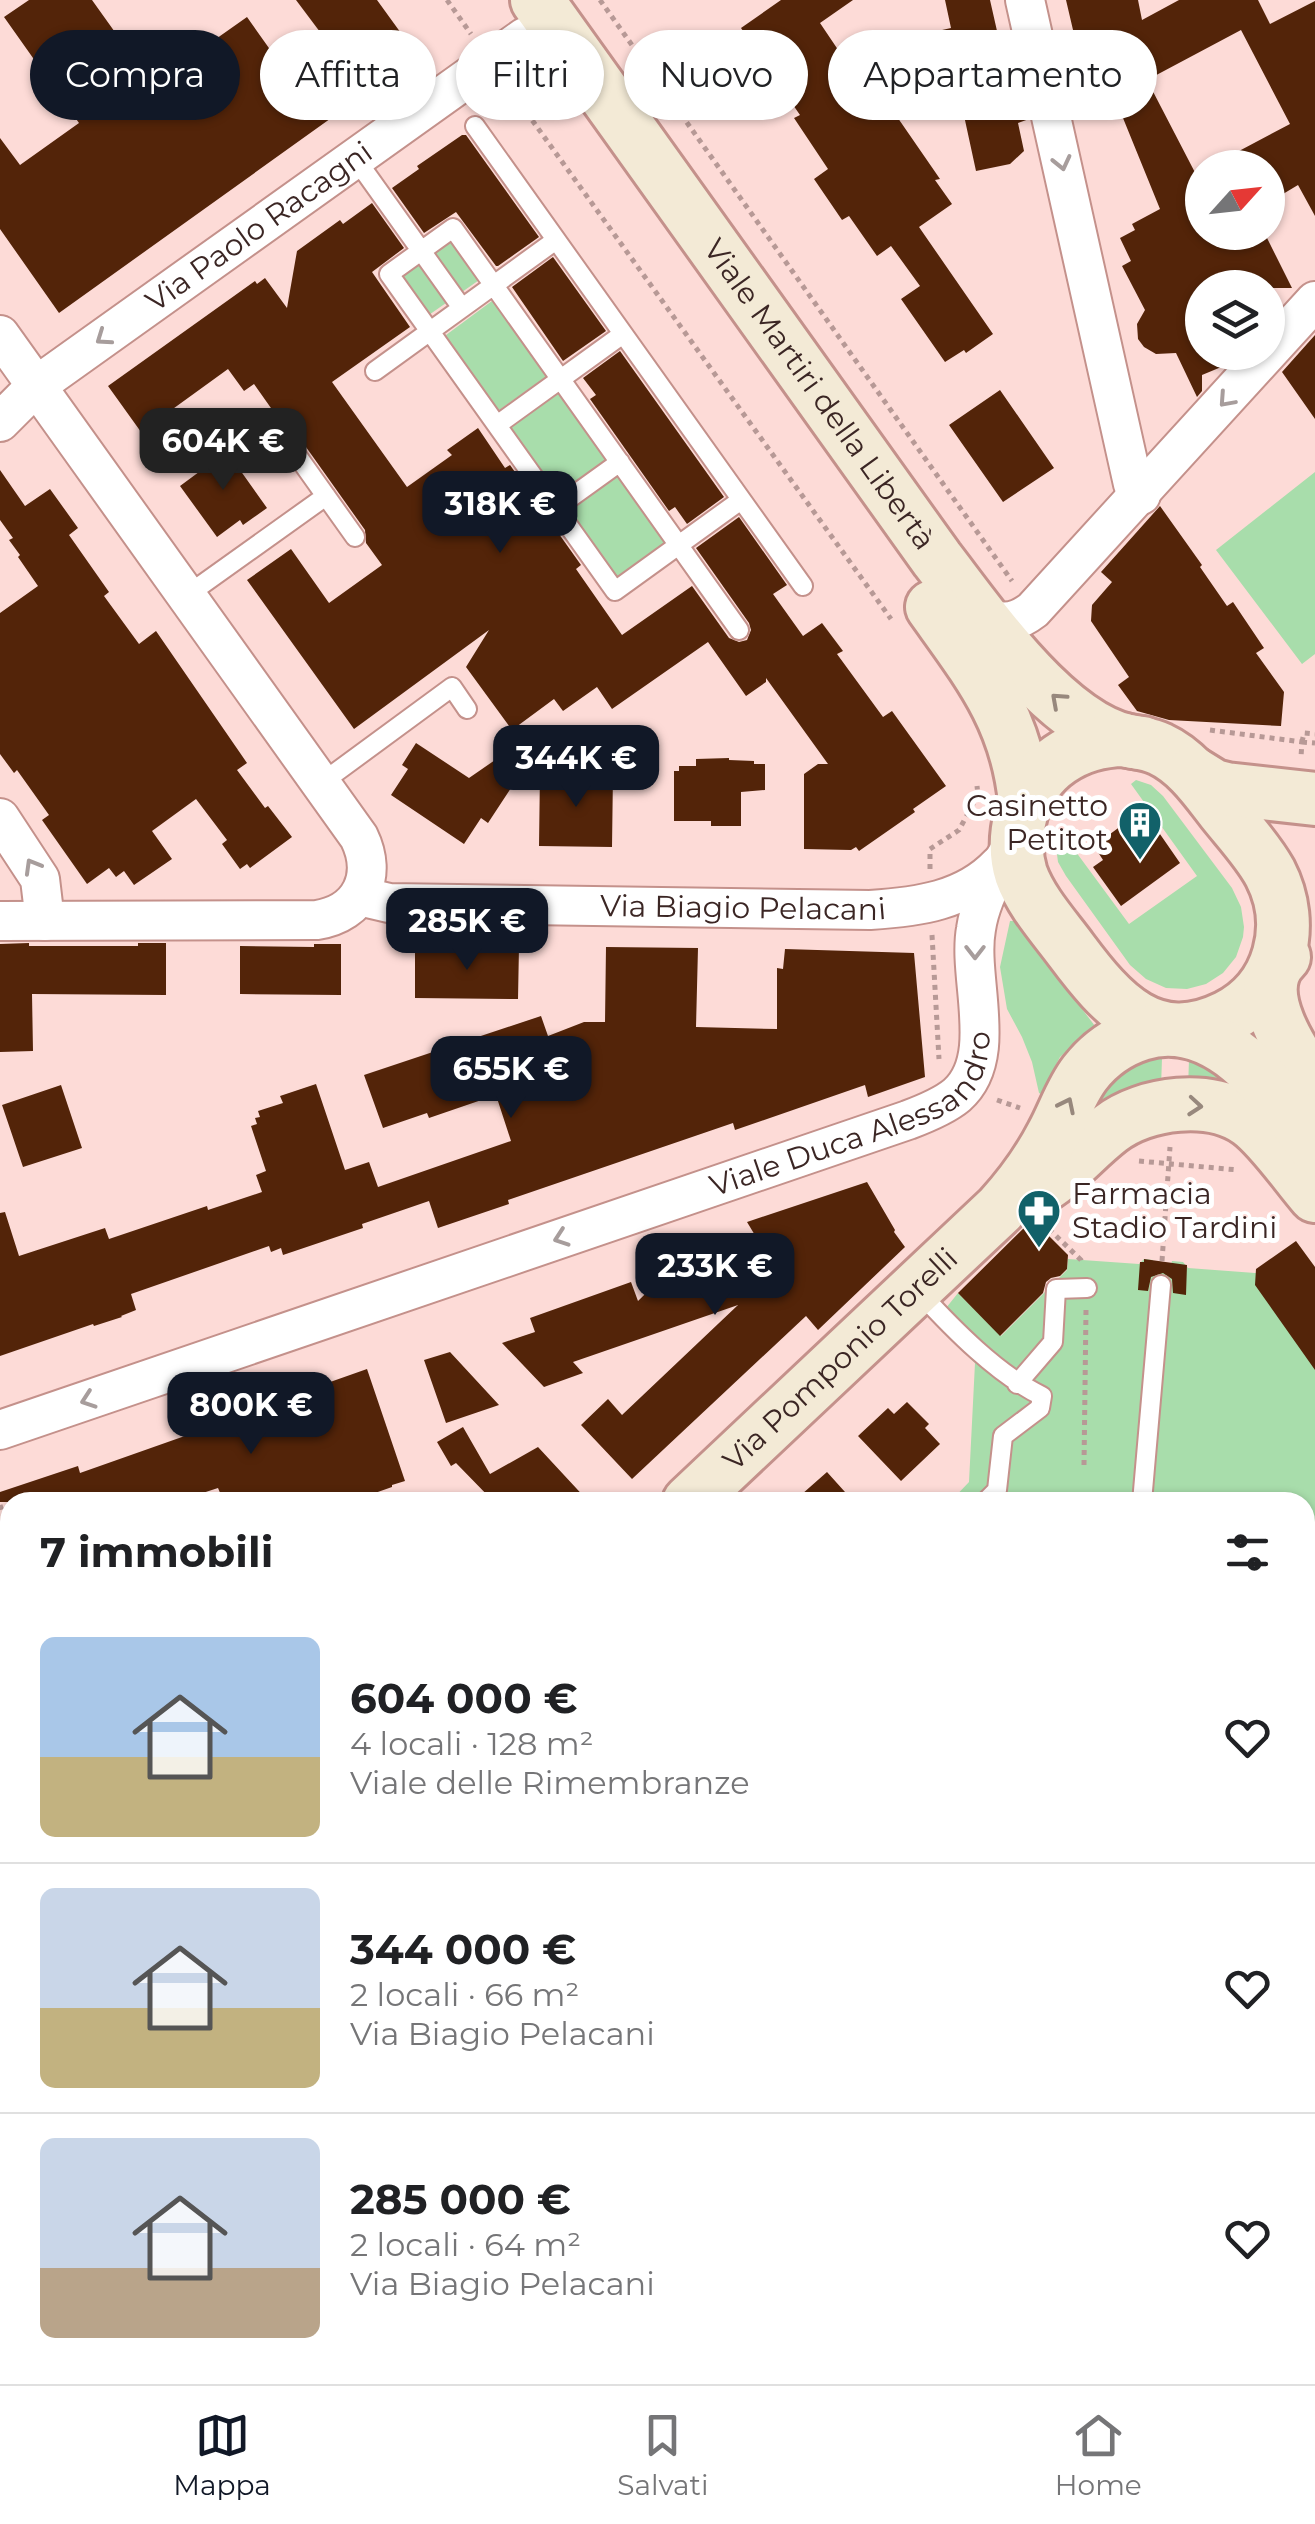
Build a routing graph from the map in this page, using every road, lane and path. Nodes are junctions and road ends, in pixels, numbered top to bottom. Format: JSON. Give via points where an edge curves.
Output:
{"nodes":[{"id":1,"x":600,"y":0,"type":"edge"},
{"id":2,"x":1025,"y":0,"type":"edge"},
{"id":3,"x":520,"y":12,"type":"edge"},
{"id":4,"x":475,"y":126,"type":"dead end"},
{"id":5,"x":355,"y":158,"type":"junction"},
{"id":6,"x":556,"y":240,"type":"junction"},
{"id":7,"x":421,"y":251,"type":"junction"},
{"id":8,"x":494,"y":285,"type":"junction"},
{"id":9,"x":1315,"y":301,"type":"edge"},
{"id":10,"x":462,"y":308,"type":"junction"},
{"id":11,"x":430,"y":332,"type":"junction"},
{"id":12,"x":623,"y":334,"type":"junction"},
{"id":13,"x":0,"y":335,"type":"edge"},
{"id":14,"x":375,"y":371,"type":"dead end"},
{"id":15,"x":560,"y":379,"type":"junction"},
{"id":16,"x":36,"y":386,"type":"junction"},
{"id":17,"x":0,"y":422,"type":"edge"},
{"id":18,"x":497,"y":425,"type":"junction"},
{"id":19,"x":291,"y":448,"type":"dead end"},
{"id":20,"x":620,"y":462,"type":"junction"},
{"id":21,"x":1141,"y":495,"type":"junction"},
{"id":22,"x":326,"y":496,"type":"junction"},
{"id":23,"x":741,"y":500,"type":"junction"},
{"id":24,"x":556,"y":508,"type":"junction"},
{"id":25,"x":355,"y":537,"type":"dead end"},
{"id":26,"x":679,"y":545,"type":"junction"},
{"id":27,"x":803,"y":586,"type":"dead end"},
{"id":28,"x":186,"y":596,"type":"junction"},
{"id":29,"x":968,"y":600,"type":"junction"},
{"id":30,"x":1033,"y":610,"type":"junction"},
{"id":31,"x":740,"y":630,"type":"dead end"},
{"id":32,"x":466,"y":709,"type":"dead end"},
{"id":33,"x":1315,"y":734,"type":"edge"},
{"id":34,"x":1315,"y":743,"type":"edge"},
{"id":35,"x":1167,"y":754,"type":"junction"},
{"id":36,"x":320,"y":784,"type":"junction"},
{"id":37,"x":1315,"y":799,"type":"edge"},
{"id":38,"x":0,"y":818,"type":"edge"},
{"id":39,"x":1015,"y":831,"type":"junction"},
{"id":40,"x":359,"y":896,"type":"junction"},
{"id":41,"x":0,"y":921,"type":"edge"},
{"id":42,"x":45,"y":921,"type":"junction"},
{"id":43,"x":1295,"y":960,"type":"edge"},
{"id":44,"x":1177,"y":1030,"type":"junction"},
{"id":45,"x":1315,"y":1085,"type":"edge"},
{"id":46,"x":1315,"y":1148,"type":"edge"},
{"id":47,"x":1315,"y":1196,"type":"edge"},
{"id":48,"x":994,"y":1216,"type":"junction"},
{"id":49,"x":1160,"y":1285,"type":"dead end"},
{"id":50,"x":1087,"y":1288,"type":"dead end"},
{"id":51,"x":916,"y":1289,"type":"junction"},
{"id":52,"x":1017,"y":1384,"type":"junction"},
{"id":53,"x":0,"y":1430,"type":"edge"},
{"id":54,"x":700,"y":1492,"type":"edge"},
{"id":55,"x":996,"y":1492,"type":"edge"},
{"id":56,"x":1143,"y":1492,"type":"edge"}],
"edges":[{"from":1,"to":30,"type":"path"},
{"from":2,"to":21,"type":"street","one_way":true,"via":[[1133,484]]},
{"from":3,"to":5,"type":"street","name":"Via Paolo Racagni"},
{"from":3,"to":29,"type":"main road","name":"Viale Martiri della Libertà"},
{"from":3,"to":39,"type":"main road","name":"Viale Martiri della Libertà","via":[[988,686],[1022,775]]},
{"from":4,"to":6,"type":"lane"},
{"from":5,"to":7,"type":"lane"},
{"from":5,"to":16,"type":"street","name":"Via Paolo Racagni","one_way":true},
{"from":6,"to":8,"type":"lane"},
{"from":6,"to":12,"type":"lane"},
{"from":7,"to":8,"type":"lane","via":[[453,228]]},
{"from":7,"to":10,"type":"lane"},
{"from":7,"to":11,"type":"lane","via":[[389,274]]},
{"from":8,"to":10,"type":"lane"},
{"from":8,"to":15,"type":"lane"},
{"from":9,"to":21,"type":"street","one_way":true},
{"from":10,"to":11,"type":"lane"},
{"from":11,"to":14,"type":"lane"},
{"from":11,"to":18,"type":"lane"},
{"from":12,"to":15,"type":"lane"},
{"from":12,"to":23,"type":"lane"},
{"from":13,"to":16,"type":"street"},
{"from":15,"to":18,"type":"lane"},
{"from":15,"to":20,"type":"lane"},
{"from":16,"to":17,"type":"street","name":"Via Paolo Racagni"},
{"from":16,"to":28,"type":"street"},
{"from":18,"to":24,"type":"lane"},
{"from":19,"to":22,"type":"lane"},
{"from":20,"to":24,"type":"lane"},
{"from":20,"to":26,"type":"lane"},
{"from":21,"to":30,"type":"street"},
{"from":22,"to":25,"type":"lane"},
{"from":22,"to":28,"type":"lane"},
{"from":23,"to":26,"type":"lane"},
{"from":23,"to":27,"type":"lane"},
{"from":24,"to":26,"type":"lane","via":[[615,591]]},
{"from":26,"to":31,"type":"lane"},
{"from":28,"to":36,"type":"street"},
{"from":29,"to":30,"type":"street","via":[[997,622]]},
{"from":35,"to":29,"type":"main road","name":"Viale Martiri della Libertà","one_way":true,"via":[[1090,725],[1025,667]]},
{"from":32,"to":36,"type":"lane","via":[[452,688]]},
{"from":33,"to":34,"type":"path","via":[[1304,733],[1302,742]]},
{"from":35,"to":37,"type":"main road","name":"Viale Martiri della Libertà","via":[[1214,786]]},
{"from":35,"to":39,"type":"main road","via":[[1124,740],[1072,751],[1034,785]]},
{"from":35,"to":43,"type":"main road","via":[[1270,873],[1284,922],[1281,952]]},
{"from":36,"to":40,"type":"street","via":[[364,848],[368,872]]},
{"from":42,"to":38,"type":"street","one_way":true,"via":[[40,878]]},
{"from":39,"to":40,"type":"street","name":"Via Biagio Pelacani","via":[[978,884],[950,898],[884,909],[389,903]]},
{"from":39,"to":44,"type":"main road","via":[[1028,888],[1092,980],[1128,1014]]},
{"from":39,"to":53,"type":"street","name":"Viale Duca Alessandro","one_way":true,"via":[[976,928],[980,1035],[969,1078],[957,1095],[908,1120]]},
{"from":40,"to":42,"type":"street","via":[[341,913],[317,920]]},
{"from":41,"to":42,"type":"street"},
{"from":43,"to":44,"type":"main road","via":[[1235,1013]]},
{"from":43,"to":45,"type":"main road","via":[[1271,990],[1272,1008]]},
{"from":44,"to":46,"type":"main road","via":[[1220,1044],[1246,1065]]},
{"from":48,"to":44,"type":"main road","name":"Via Pomponio Torelli","one_way":true,"via":[[1035,1165],[1099,1058],[1138,1035]]},
{"from":48,"to":47,"type":"main road","name":"Via Pomponio Torelli","one_way":true,"via":[[1054,1179],[1114,1126],[1146,1109],[1173,1105],[1246,1118]]},
{"from":48,"to":51,"type":"main road","name":"Via Pomponio Torelli"},
{"from":49,"to":56,"type":"lane"},
{"from":50,"to":52,"type":"lane","via":[[1056,1290],[1052,1342]]},
{"from":51,"to":52,"type":"lane"},
{"from":51,"to":54,"type":"main road","name":"Via Pomponio Torelli"},
{"from":52,"to":55,"type":"lane","via":[[1042,1396],[1040,1408],[1004,1436]]}]}
